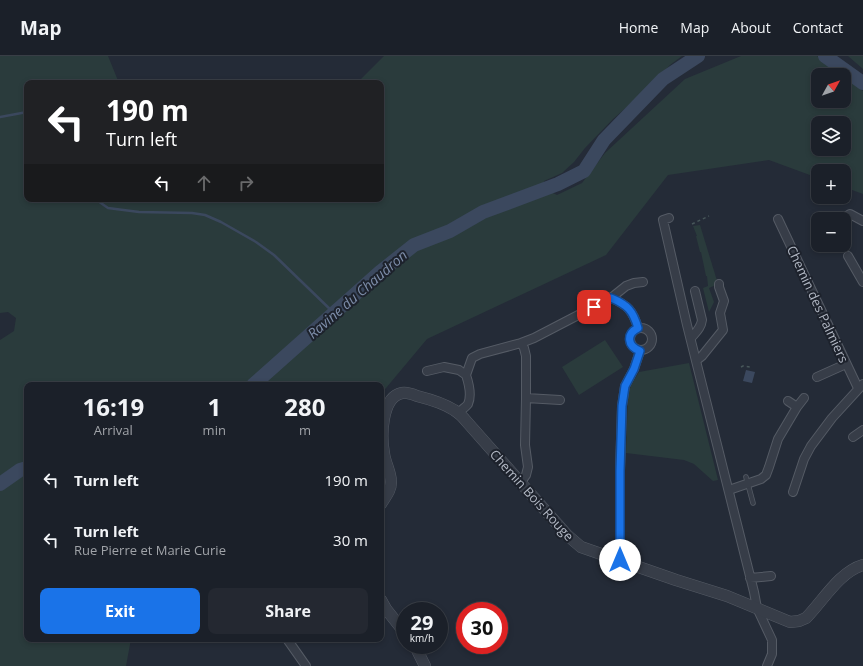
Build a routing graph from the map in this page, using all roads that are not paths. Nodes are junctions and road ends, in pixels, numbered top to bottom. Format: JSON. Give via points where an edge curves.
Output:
{"nodes":[{"id":1,"x":851,"y":215,"type":"edge"},
{"id":2,"x":669,"y":218,"type":"dead end"},
{"id":3,"x":778,"y":219,"type":"dead end"},
{"id":4,"x":863,"y":221,"type":"edge"},
{"id":5,"x":848,"y":256,"type":"dead end"},
{"id":6,"x":643,"y":282,"type":"dead end"},
{"id":7,"x":863,"y":282,"type":"edge"},
{"id":8,"x":719,"y":284,"type":"dead end"},
{"id":9,"x":695,"y":291,"type":"dead end"},
{"id":10,"x":611,"y":298,"type":"junction"},
{"id":11,"x":638,"y":328,"type":"junction"},
{"id":12,"x":691,"y":338,"type":"junction"},
{"id":13,"x":522,"y":343,"type":"junction"},
{"id":14,"x":640,"y":351,"type":"junction"},
{"id":15,"x":697,"y":360,"type":"junction"},
{"id":16,"x":846,"y":364,"type":"junction"},
{"id":17,"x":427,"y":371,"type":"dead end"},
{"id":18,"x":466,"y":375,"type":"junction"},
{"id":19,"x":817,"y":377,"type":"dead end"},
{"id":20,"x":860,"y":386,"type":"edge"},
{"id":21,"x":526,"y":398,"type":"junction"},
{"id":22,"x":804,"y":398,"type":"dead end"},
{"id":23,"x":560,"y":400,"type":"dead end"},
{"id":24,"x":788,"y":401,"type":"dead end"},
{"id":25,"x":797,"y":407,"type":"junction"},
{"id":26,"x":458,"y":413,"type":"junction"},
{"id":27,"x":384,"y":420,"type":"edge"},
{"id":28,"x":863,"y":430,"type":"edge"},
{"id":29,"x":853,"y":437,"type":"dead end"},
{"id":30,"x":384,"y":455,"type":"edge"},
{"id":31,"x":747,"y":480,"type":"junction"},
{"id":32,"x":521,"y":482,"type":"junction"},
{"id":33,"x":729,"y":490,"type":"junction"},
{"id":34,"x":793,"y":492,"type":"dead end"},
{"id":35,"x":384,"y":499,"type":"edge"},
{"id":36,"x":753,"y":503,"type":"dead end"},
{"id":37,"x":620,"y":560,"type":"junction"},
{"id":38,"x":863,"y":565,"type":"edge"},
{"id":39,"x":771,"y":576,"type":"dead end"},
{"id":40,"x":750,"y":578,"type":"junction"},
{"id":41,"x":384,"y":605,"type":"edge"},
{"id":42,"x":757,"y":608,"type":"junction"},
{"id":43,"x":396,"y":622,"type":"edge"},
{"id":44,"x":288,"y":642,"type":"edge"},
{"id":45,"x":420,"y":654,"type":"edge"},
{"id":46,"x":306,"y":666,"type":"edge"},
{"id":47,"x":425,"y":666,"type":"edge"},
{"id":48,"x":766,"y":666,"type":"edge"}],
"edges":[{"from":1,"to":4,"type":"street"},
{"from":2,"to":12,"type":"street","via":[[663,220]]},
{"from":3,"to":16,"type":"street","name":"Chemin des Palmiers"},
{"from":5,"to":7,"type":"street"},
{"from":6,"to":10,"type":"street","via":[[626,286]]},
{"from":8,"to":15,"type":"street","via":[[724,301],[720,312],[723,330]]},
{"from":9,"to":12,"type":"street","via":[[702,324]]},
{"from":10,"to":11,"type":"street","via":[[630,310]]},
{"from":10,"to":13,"type":"street"},
{"from":11,"to":14,"type":"street","via":[[630,335],[629,340],[631,345]]},
{"from":11,"to":14,"type":"street","via":[[648,332],[652,342],[645,350]]},
{"from":12,"to":15,"type":"street"},
{"from":13,"to":18,"type":"street","via":[[472,358]]},
{"from":13,"to":21,"type":"street","via":[[526,356]]},
{"from":14,"to":37,"type":"street","via":[[625,386],[622,406]]},
{"from":15,"to":33,"type":"street"},
{"from":16,"to":19,"type":"street"},
{"from":16,"to":20,"type":"street","name":"Chemin des Palmiers"},
{"from":17,"to":18,"type":"street","via":[[444,367],[459,370]]},
{"from":18,"to":26,"type":"street","via":[[470,385],[469,398],[467,405]]},
{"from":20,"to":34,"type":"street","via":[[811,446],[804,458]]},
{"from":21,"to":23,"type":"street"},
{"from":21,"to":32,"type":"street","via":[[525,445],[528,467]]},
{"from":22,"to":25,"type":"street"},
{"from":24,"to":25,"type":"street"},
{"from":25,"to":31,"type":"street","via":[[778,439],[766,475],[761,479]]},
{"from":26,"to":27,"type":"street","name":"Chemin Bois Rouge","via":[[447,406],[402,393],[391,400]]},
{"from":26,"to":32,"type":"street","name":"Chemin Bois Rouge"},
{"from":28,"to":29,"type":"street"},
{"from":30,"to":35,"type":"street","name":"Chemin Bois Rouge","via":[[391,483]]},
{"from":31,"to":33,"type":"street"},
{"from":31,"to":36,"type":"lane"},
{"from":32,"to":37,"type":"street","name":"Chemin Bois Rouge","via":[[567,535],[581,547]]},
{"from":33,"to":40,"type":"street"},
{"from":37,"to":42,"type":"street","name":"Chemin Bois Rouge"},
{"from":38,"to":42,"type":"street","name":"Chemin Bois Rouge","via":[[841,579],[806,618],[799,621],[790,622]]},
{"from":39,"to":40,"type":"street"},
{"from":40,"to":42,"type":"street"},
{"from":41,"to":43,"type":"street"},
{"from":42,"to":48,"type":"street","via":[[772,640],[772,654]]},
{"from":44,"to":46,"type":"street"},
{"from":45,"to":47,"type":"street"}]}
